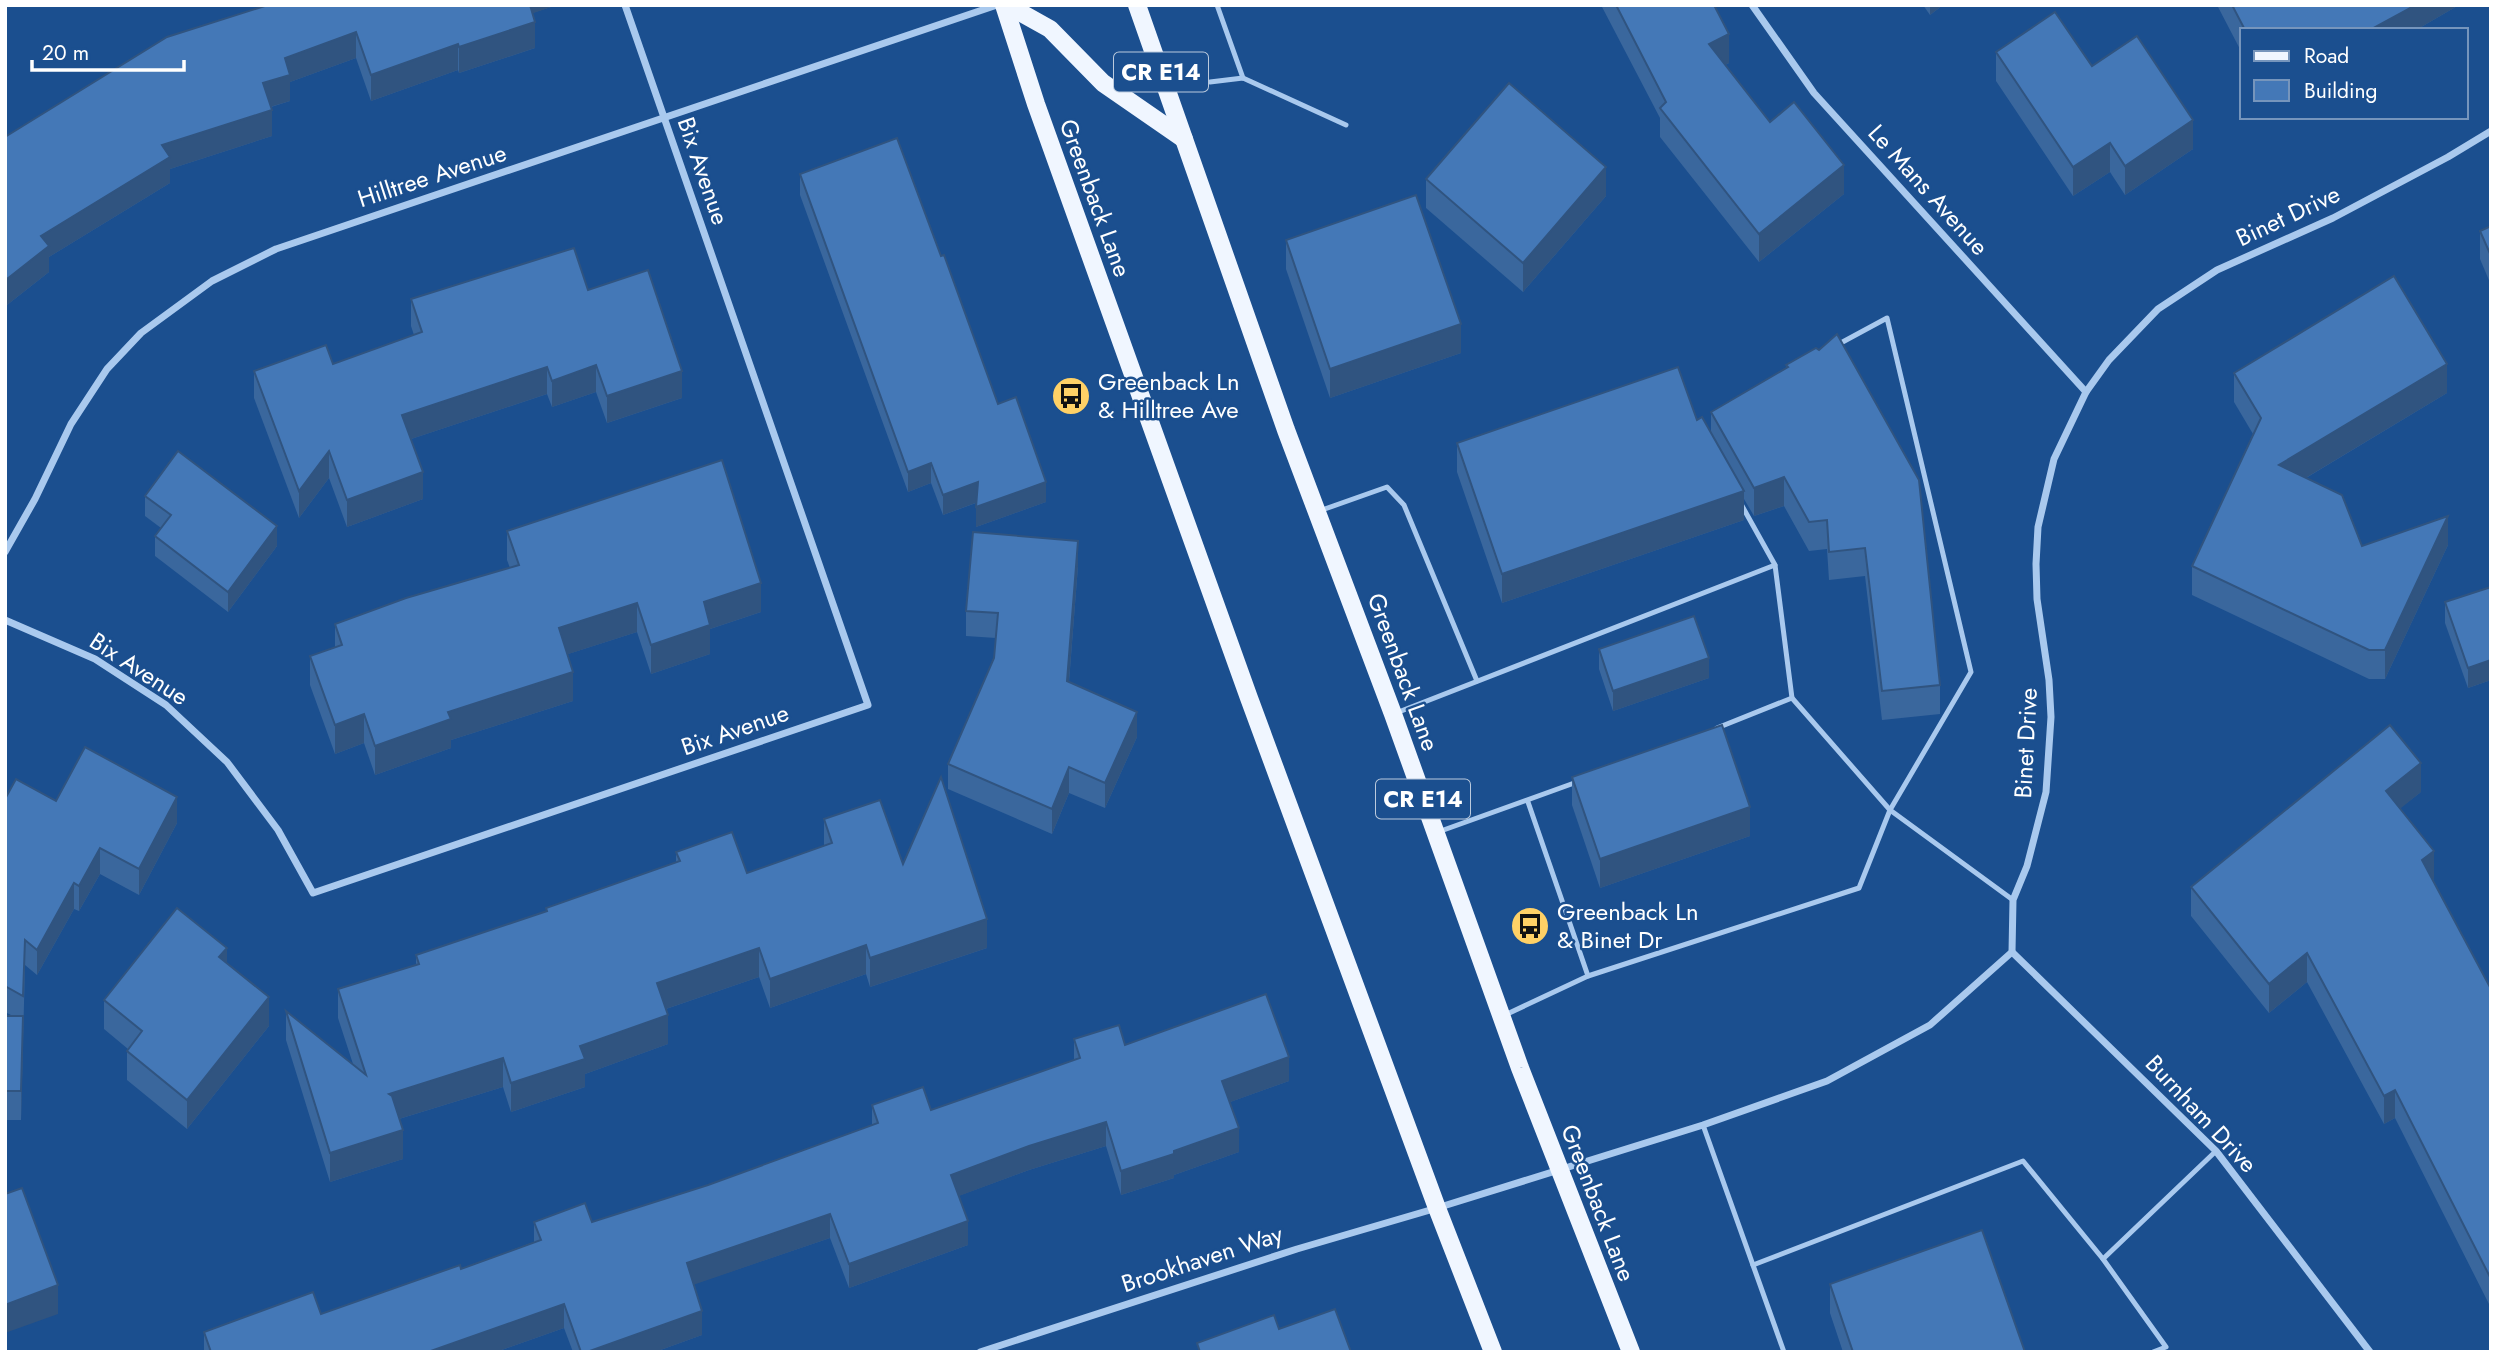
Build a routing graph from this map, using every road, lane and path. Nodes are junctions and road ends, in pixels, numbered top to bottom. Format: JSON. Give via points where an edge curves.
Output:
{"nodes":[{"id":1,"x":625,"y":5,"type":"edge"},
{"id":2,"x":997,"y":5,"type":"edge"},
{"id":3,"x":1006,"y":5,"type":"edge"},
{"id":4,"x":1138,"y":5,"type":"edge"},
{"id":5,"x":1217,"y":5,"type":"edge"},
{"id":6,"x":1752,"y":5,"type":"edge"},
{"id":7,"x":1243,"y":78,"type":"junction"},
{"id":8,"x":1210,"y":82,"type":"dead end"},
{"id":9,"x":664,"y":118,"type":"junction"},
{"id":10,"x":1346,"y":125,"type":"dead end"},
{"id":11,"x":2491,"y":131,"type":"edge"},
{"id":12,"x":1184,"y":139,"type":"junction"},
{"id":13,"x":1827,"y":351,"type":"edge"},
{"id":14,"x":2086,"y":392,"type":"junction"},
{"id":15,"x":1735,"y":494,"type":"edge"},
{"id":16,"x":1316,"y":511,"type":"junction"},
{"id":17,"x":5,"y":552,"type":"edge"},
{"id":18,"x":1775,"y":565,"type":"junction"},
{"id":19,"x":5,"y":620,"type":"edge"},
{"id":20,"x":1477,"y":681,"type":"junction"},
{"id":21,"x":1792,"y":698,"type":"junction"},
{"id":22,"x":1393,"y":714,"type":"junction"},
{"id":23,"x":1704,"y":733,"type":"edge"},
{"id":24,"x":1578,"y":782,"type":"edge"},
{"id":25,"x":1528,"y":802,"type":"junction"},
{"id":26,"x":1891,"y":810,"type":"junction"},
{"id":27,"x":1435,"y":833,"type":"junction"},
{"id":28,"x":2013,"y":900,"type":"junction"},
{"id":29,"x":2012,"y":952,"type":"junction"},
{"id":30,"x":1588,"y":976,"type":"junction"},
{"id":31,"x":1501,"y":1017,"type":"junction"},
{"id":32,"x":1703,"y":1125,"type":"junction"},
{"id":33,"x":2216,"y":1151,"type":"junction"},
{"id":34,"x":1558,"y":1168,"type":"junction"},
{"id":35,"x":1437,"y":1208,"type":"junction"},
{"id":36,"x":2103,"y":1259,"type":"junction"},
{"id":37,"x":1753,"y":1265,"type":"junction"},
{"id":38,"x":980,"y":1352,"type":"edge"},
{"id":39,"x":1493,"y":1352,"type":"edge"},
{"id":40,"x":1631,"y":1352,"type":"edge"},
{"id":41,"x":1784,"y":1352,"type":"edge"},
{"id":42,"x":2153,"y":1352,"type":"edge"},
{"id":43,"x":2370,"y":1352,"type":"edge"}],
"edges":[{"from":1,"to":9,"type":"street","name":"Bix Avenue"},
{"from":2,"to":9,"type":"street","name":"Hilltree Avenue"},
{"from":3,"to":12,"type":"main road","via":[[1050,29],[1103,83]]},
{"from":3,"to":35,"type":"main road","name":"Greenback Lane","via":[[1035,104]]},
{"from":4,"to":12,"type":"main road","name":"Greenback Lane","number":"CR E14"},
{"from":5,"to":7,"type":"lane"},
{"from":6,"to":14,"type":"street","name":"Le Mans Avenue","via":[[1814,93]]},
{"from":7,"to":8,"type":"lane"},
{"from":7,"to":10,"type":"lane"},
{"from":9,"to":17,"type":"street","name":"Hilltree Avenue","via":[[276,248],[212,281],[141,333],[107,369],[71,424]]},
{"from":9,"to":19,"type":"street","name":"Bix Avenue","via":[[868,705],[313,892],[278,830],[228,762],[166,705],[95,659]]},
{"from":11,"to":14,"type":"street","name":"Binet Drive","via":[[2333,218],[2217,270],[2158,309],[2109,360]]},
{"from":12,"to":16,"type":"main road","name":"Greenback Lane","number":"CR E14"},
{"from":13,"to":26,"type":"lane","via":[[1887,318],[1971,672]]},
{"from":14,"to":28,"type":"street","name":"Binet Drive","via":[[2054,459],[2038,527],[2037,599],[2051,717],[2046,792]]},
{"from":15,"to":18,"type":"lane"},
{"from":16,"to":20,"type":"lane","via":[[1387,487],[1404,505]]},
{"from":16,"to":22,"type":"main road","name":"Greenback Lane","number":"CR E14"},
{"from":18,"to":20,"type":"lane"},
{"from":18,"to":21,"type":"lane"},
{"from":20,"to":22,"type":"lane"},
{"from":21,"to":23,"type":"lane"},
{"from":21,"to":26,"type":"lane"},
{"from":22,"to":27,"type":"main road","name":"Greenback Lane","number":"CR E14"},
{"from":24,"to":25,"type":"lane"},
{"from":25,"to":27,"type":"lane"},
{"from":25,"to":30,"type":"lane"},
{"from":26,"to":28,"type":"lane"},
{"from":26,"to":30,"type":"lane","via":[[1858,888]]},
{"from":27,"to":31,"type":"main road","name":"Greenback Lane","number":"CR E14"},
{"from":28,"to":29,"type":"street","name":"Binet Drive"},
{"from":29,"to":32,"type":"street","via":[[1930,1025],[1827,1081]]},
{"from":29,"to":33,"type":"street","name":"Burnham Drive"},
{"from":30,"to":31,"type":"lane"},
{"from":31,"to":34,"type":"main road","name":"Greenback Lane","number":"CR E14"},
{"from":32,"to":34,"type":"street"},
{"from":32,"to":37,"type":"lane"},
{"from":33,"to":36,"type":"lane"},
{"from":33,"to":43,"type":"street","name":"Burnham Drive"},
{"from":34,"to":35,"type":"street"},
{"from":34,"to":40,"type":"main road","name":"Greenback Lane","number":"CR E14"},
{"from":35,"to":38,"type":"street","name":"Brookhaven Way"},
{"from":35,"to":39,"type":"main road","name":"Greenback Lane"},
{"from":36,"to":37,"type":"lane","via":[[2023,1161]]},
{"from":36,"to":42,"type":"lane","via":[[2165,1347]]},
{"from":37,"to":41,"type":"lane"}]}
